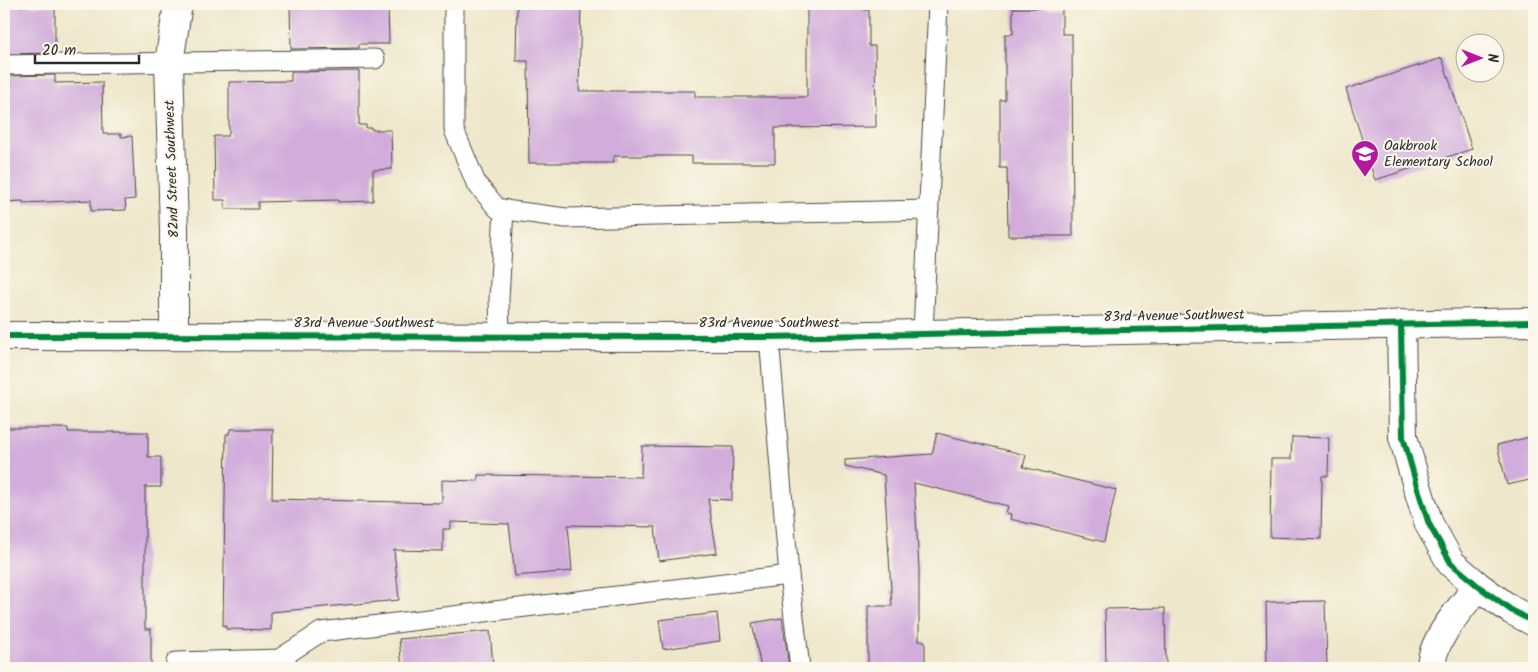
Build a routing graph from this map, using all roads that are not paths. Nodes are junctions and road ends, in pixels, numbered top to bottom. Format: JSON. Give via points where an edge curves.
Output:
{"nodes":[{"id":1,"x":178,"y":4,"type":"edge"},
{"id":2,"x":454,"y":4,"type":"edge"},
{"id":3,"x":938,"y":4,"type":"edge"},
{"id":4,"x":375,"y":59,"type":"dead end"},
{"id":5,"x":169,"y":62,"type":"junction"},
{"id":6,"x":4,"y":66,"type":"edge"},
{"id":7,"x":504,"y":209,"type":"junction"},
{"id":8,"x":929,"y":210,"type":"junction"},
{"id":9,"x":1534,"y":322,"type":"edge"},
{"id":10,"x":1401,"y":324,"type":"junction"},
{"id":11,"x":924,"y":333,"type":"junction"},
{"id":12,"x":174,"y":335,"type":"junction"},
{"id":13,"x":4,"y":336,"type":"edge"},
{"id":14,"x":500,"y":336,"type":"junction"},
{"id":15,"x":769,"y":336,"type":"junction"},
{"id":16,"x":788,"y":575,"type":"junction"},
{"id":17,"x":1478,"y":586,"type":"junction"},
{"id":18,"x":1534,"y":622,"type":"edge"},
{"id":19,"x":176,"y":668,"type":"edge"},
{"id":20,"x":800,"y":668,"type":"edge"},
{"id":21,"x":1431,"y":668,"type":"edge"}],
"edges":[{"from":1,"to":5,"type":"street","name":"82nd Street Southwest"},
{"from":2,"to":7,"type":"lane","via":[[454,130],[476,183],[498,208]]},
{"from":3,"to":8,"type":"lane"},
{"from":4,"to":5,"type":"lane"},
{"from":5,"to":6,"type":"lane"},
{"from":5,"to":12,"type":"street","name":"82nd Street Southwest"},
{"from":7,"to":8,"type":"lane","via":[[566,218]]},
{"from":7,"to":14,"type":"lane","via":[[498,299]]},
{"from":8,"to":11,"type":"lane"},
{"from":9,"to":10,"type":"street","name":"83rd Avenue Southwest"},
{"from":10,"to":11,"type":"street","name":"83rd Avenue Southwest"},
{"from":10,"to":17,"type":"street","via":[[1404,437],[1417,486],[1429,524],[1450,563]]},
{"from":11,"to":15,"type":"street","name":"83rd Avenue Southwest"},
{"from":12,"to":13,"type":"street","name":"83rd Avenue Southwest"},
{"from":12,"to":14,"type":"street","name":"83rd Avenue Southwest"},
{"from":14,"to":15,"type":"street","name":"83rd Avenue Southwest"},
{"from":15,"to":16,"type":"lane"},
{"from":16,"to":19,"type":"lane","via":[[320,632],[279,660],[176,662]]},
{"from":16,"to":20,"type":"lane"},
{"from":17,"to":18,"type":"street"},
{"from":17,"to":21,"type":"street","via":[[1442,635],[1431,658]]}]}
